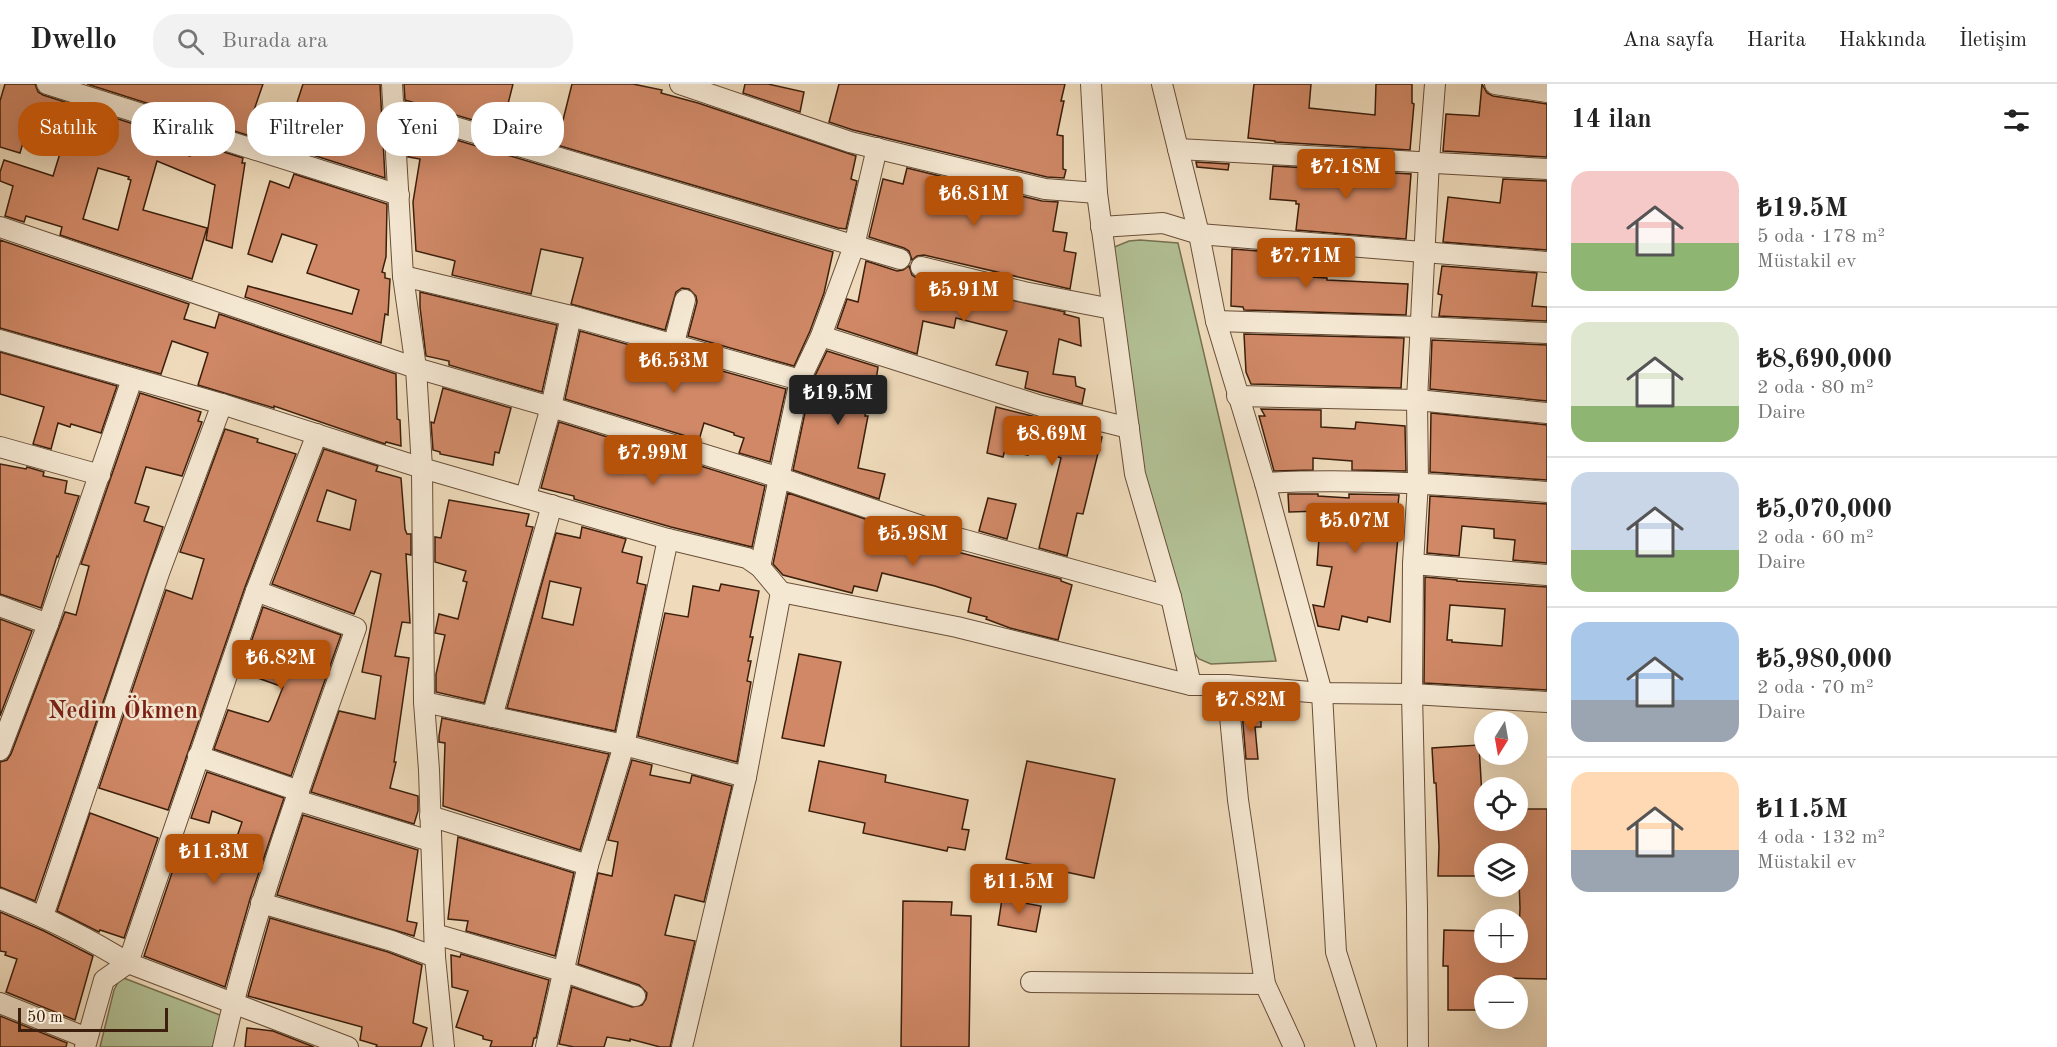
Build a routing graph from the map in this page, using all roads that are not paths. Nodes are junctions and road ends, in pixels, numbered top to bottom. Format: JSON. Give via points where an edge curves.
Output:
{"nodes":[{"id":1,"x":47,"y":84,"type":"edge"},
{"id":2,"x":392,"y":84,"type":"edge"},
{"id":3,"x":680,"y":84,"type":"edge"},
{"id":4,"x":1091,"y":84,"type":"edge"},
{"id":5,"x":1162,"y":84,"type":"edge"},
{"id":6,"x":1435,"y":84,"type":"edge"},
{"id":7,"x":1495,"y":84,"type":"edge"},
{"id":8,"x":1547,"y":92,"type":"edge"},
{"id":9,"x":393,"y":102,"type":"edge"},
{"id":10,"x":459,"y":129,"type":"edge"},
{"id":11,"x":877,"y":148,"type":"junction"},
{"id":12,"x":1178,"y":149,"type":"junction"},
{"id":13,"x":397,"y":156,"type":"edge"},
{"id":14,"x":1429,"y":161,"type":"junction"},
{"id":15,"x":1547,"y":170,"type":"edge"},
{"id":16,"x":1096,"y":193,"type":"junction"},
{"id":17,"x":399,"y":195,"type":"junction"},
{"id":18,"x":0,"y":227,"type":"edge"},
{"id":19,"x":1101,"y":227,"type":"junction"},
{"id":20,"x":1199,"y":234,"type":"junction"},
{"id":21,"x":854,"y":246,"type":"junction"},
{"id":22,"x":1425,"y":252,"type":"junction"},
{"id":23,"x":900,"y":259,"type":"dead end"},
{"id":24,"x":1547,"y":262,"type":"edge"},
{"id":25,"x":921,"y":267,"type":"dead end"},
{"id":26,"x":403,"y":276,"type":"junction"},
{"id":27,"x":685,"y":300,"type":"dead end"},
{"id":28,"x":1112,"y":309,"type":"junction"},
{"id":29,"x":571,"y":316,"type":"junction"},
{"id":30,"x":1216,"y":321,"type":"junction"},
{"id":31,"x":1422,"y":327,"type":"junction"},
{"id":32,"x":1547,"y":333,"type":"edge"},
{"id":33,"x":821,"y":336,"type":"junction"},
{"id":34,"x":0,"y":340,"type":"edge"},
{"id":35,"x":674,"y":344,"type":"junction"},
{"id":36,"x":416,"y":368,"type":"junction"},
{"id":37,"x":132,"y":379,"type":"junction"},
{"id":38,"x":800,"y":380,"type":"junction"},
{"id":39,"x":1237,"y":396,"type":"junction"},
{"id":40,"x":1417,"y":400,"type":"junction"},
{"id":41,"x":222,"y":404,"type":"junction"},
{"id":42,"x":551,"y":407,"type":"junction"},
{"id":43,"x":1547,"y":413,"type":"edge"},
{"id":44,"x":1129,"y":428,"type":"junction"},
{"id":45,"x":317,"y":434,"type":"junction"},
{"id":46,"x":0,"y":447,"type":"edge"},
{"id":47,"x":422,"y":468,"type":"junction"},
{"id":48,"x":100,"y":475,"type":"junction"},
{"id":49,"x":780,"y":478,"type":"junction"},
{"id":50,"x":1265,"y":483,"type":"junction"},
{"id":51,"x":1418,"y":483,"type":"junction"},
{"id":52,"x":1547,"y":492,"type":"edge"},
{"id":53,"x":526,"y":496,"type":"junction"},
{"id":54,"x":552,"y":505,"type":"junction"},
{"id":55,"x":668,"y":539,"type":"junction"},
{"id":56,"x":1413,"y":564,"type":"junction"},
{"id":57,"x":760,"y":567,"type":"junction"},
{"id":58,"x":1547,"y":575,"type":"edge"},
{"id":59,"x":256,"y":591,"type":"junction"},
{"id":60,"x":781,"y":592,"type":"junction"},
{"id":61,"x":1171,"y":597,"type":"junction"},
{"id":62,"x":0,"y":606,"type":"edge"},
{"id":63,"x":48,"y":624,"type":"junction"},
{"id":64,"x":1191,"y":685,"type":"junction"},
{"id":65,"x":1227,"y":685,"type":"junction"},
{"id":66,"x":1322,"y":693,"type":"junction"},
{"id":67,"x":1412,"y":694,"type":"junction"},
{"id":68,"x":424,"y":702,"type":"junction"},
{"id":69,"x":1547,"y":702,"type":"edge"},
{"id":70,"x":492,"y":717,"type":"junction"},
{"id":71,"x":624,"y":745,"type":"junction"},
{"id":72,"x":0,"y":750,"type":"edge"},
{"id":73,"x":198,"y":756,"type":"junction"},
{"id":74,"x":746,"y":777,"type":"junction"},
{"id":75,"x":297,"y":795,"type":"junction"},
{"id":76,"x":430,"y":816,"type":"junction"},
{"id":77,"x":430,"y":841,"type":"junction"},
{"id":78,"x":588,"y":865,"type":"junction"},
{"id":79,"x":0,"y":899,"type":"edge"},
{"id":80,"x":261,"y":903,"type":"junction"},
{"id":81,"x":43,"y":916,"type":"junction"},
{"id":82,"x":435,"y":934,"type":"junction"},
{"id":83,"x":435,"y":957,"type":"junction"},
{"id":84,"x":128,"y":963,"type":"junction"},
{"id":85,"x":565,"y":972,"type":"junction"},
{"id":86,"x":1031,"y":982,"type":"dead end"},
{"id":87,"x":1265,"y":984,"type":"junction"},
{"id":88,"x":636,"y":996,"type":"dead end"},
{"id":89,"x":0,"y":1003,"type":"edge"},
{"id":90,"x":233,"y":1003,"type":"junction"},
{"id":91,"x":86,"y":1043,"type":"edge"},
{"id":92,"x":344,"y":1046,"type":"edge"},
{"id":93,"x":223,"y":1047,"type":"edge"},
{"id":94,"x":444,"y":1047,"type":"edge"},
{"id":95,"x":546,"y":1047,"type":"edge"},
{"id":96,"x":682,"y":1047,"type":"edge"},
{"id":97,"x":1294,"y":1047,"type":"edge"},
{"id":98,"x":1366,"y":1047,"type":"edge"},
{"id":99,"x":1418,"y":1047,"type":"edge"}],
"edges":[{"from":1,"to":17,"type":"street"},
{"from":2,"to":9,"type":"street"},
{"from":3,"to":11,"type":"street"},
{"from":4,"to":16,"type":"street"},
{"from":5,"to":12,"type":"street"},
{"from":6,"to":14,"type":"street"},
{"from":7,"to":8,"type":"street"},
{"from":10,"to":21,"type":"street"},
{"from":11,"to":16,"type":"street","via":[[1045,189]]},
{"from":11,"to":21,"type":"street"},
{"from":12,"to":14,"type":"street"},
{"from":12,"to":20,"type":"street"},
{"from":13,"to":17,"type":"street"},
{"from":14,"to":15,"type":"street"},
{"from":14,"to":22,"type":"street"},
{"from":16,"to":19,"type":"street"},
{"from":17,"to":26,"type":"street"},
{"from":18,"to":36,"type":"street"},
{"from":19,"to":20,"type":"street","via":[[1163,223]]},
{"from":19,"to":28,"type":"street"},
{"from":20,"to":22,"type":"street"},
{"from":20,"to":30,"type":"street"},
{"from":21,"to":23,"type":"street"},
{"from":21,"to":33,"type":"street"},
{"from":22,"to":24,"type":"street"},
{"from":22,"to":31,"type":"street"},
{"from":25,"to":28,"type":"street"},
{"from":26,"to":29,"type":"street"},
{"from":26,"to":36,"type":"street"},
{"from":27,"to":35,"type":"street"},
{"from":28,"to":44,"type":"street"},
{"from":29,"to":35,"type":"street"},
{"from":29,"to":42,"type":"street"},
{"from":30,"to":31,"type":"street"},
{"from":30,"to":39,"type":"street"},
{"from":31,"to":32,"type":"street"},
{"from":31,"to":40,"type":"street"},
{"from":33,"to":38,"type":"street"},
{"from":33,"to":44,"type":"street","via":[[1041,406]]},
{"from":34,"to":37,"type":"street"},
{"from":35,"to":38,"type":"street"},
{"from":36,"to":42,"type":"street"},
{"from":36,"to":47,"type":"street"},
{"from":37,"to":41,"type":"street"},
{"from":37,"to":48,"type":"street"},
{"from":38,"to":49,"type":"street"},
{"from":39,"to":40,"type":"street"},
{"from":39,"to":50,"type":"street"},
{"from":40,"to":43,"type":"street"},
{"from":40,"to":51,"type":"street"},
{"from":41,"to":45,"type":"street"},
{"from":41,"to":81,"type":"street","via":[[159,573]]},
{"from":42,"to":49,"type":"street"},
{"from":42,"to":53,"type":"street"},
{"from":44,"to":61,"type":"street","via":[[1135,474]]},
{"from":45,"to":47,"type":"street"},
{"from":45,"to":59,"type":"street"},
{"from":46,"to":48,"type":"street"},
{"from":47,"to":53,"type":"street"},
{"from":47,"to":68,"type":"street"},
{"from":48,"to":63,"type":"street"},
{"from":49,"to":57,"type":"street"},
{"from":49,"to":61,"type":"street","via":[[954,537]]},
{"from":50,"to":51,"type":"street"},
{"from":50,"to":66,"type":"street"},
{"from":51,"to":52,"type":"street"},
{"from":51,"to":56,"type":"street"},
{"from":53,"to":54,"type":"street"},
{"from":54,"to":55,"type":"street"},
{"from":54,"to":70,"type":"street"},
{"from":55,"to":57,"type":"street","via":[[747,558]]},
{"from":55,"to":71,"type":"street"},
{"from":56,"to":58,"type":"street"},
{"from":56,"to":67,"type":"street"},
{"from":57,"to":60,"type":"street"},
{"from":59,"to":73,"type":"street"},
{"from":59,"to":75,"type":"street","via":[[356,628]]},
{"from":60,"to":64,"type":"street","via":[[957,627]]},
{"from":60,"to":74,"type":"street"},
{"from":61,"to":64,"type":"street"},
{"from":62,"to":63,"type":"street"},
{"from":63,"to":72,"type":"street"},
{"from":64,"to":65,"type":"street"},
{"from":65,"to":66,"type":"street"},
{"from":65,"to":87,"type":"street","via":[[1238,800]]},
{"from":66,"to":67,"type":"street"},
{"from":66,"to":98,"type":"street","via":[[1336,952]]},
{"from":67,"to":69,"type":"street"},
{"from":67,"to":99,"type":"street"},
{"from":68,"to":70,"type":"street"},
{"from":68,"to":76,"type":"street"},
{"from":70,"to":71,"type":"street"},
{"from":71,"to":74,"type":"street"},
{"from":71,"to":78,"type":"street"},
{"from":73,"to":75,"type":"street"},
{"from":73,"to":84,"type":"street"},
{"from":74,"to":96,"type":"street"},
{"from":75,"to":77,"type":"street"},
{"from":75,"to":80,"type":"street"},
{"from":76,"to":77,"type":"street"},
{"from":76,"to":78,"type":"street"},
{"from":77,"to":82,"type":"street"},
{"from":78,"to":85,"type":"street"},
{"from":79,"to":81,"type":"street"},
{"from":80,"to":83,"type":"street"},
{"from":80,"to":90,"type":"street"},
{"from":81,"to":84,"type":"street"},
{"from":82,"to":83,"type":"street"},
{"from":82,"to":85,"type":"street"},
{"from":83,"to":94,"type":"street"},
{"from":84,"to":90,"type":"street"},
{"from":84,"to":91,"type":"street","via":[[104,980]]},
{"from":85,"to":88,"type":"street"},
{"from":85,"to":95,"type":"street"},
{"from":86,"to":87,"type":"street"},
{"from":87,"to":97,"type":"street"},
{"from":89,"to":91,"type":"street"},
{"from":90,"to":92,"type":"street"},
{"from":90,"to":93,"type":"street"}]}
